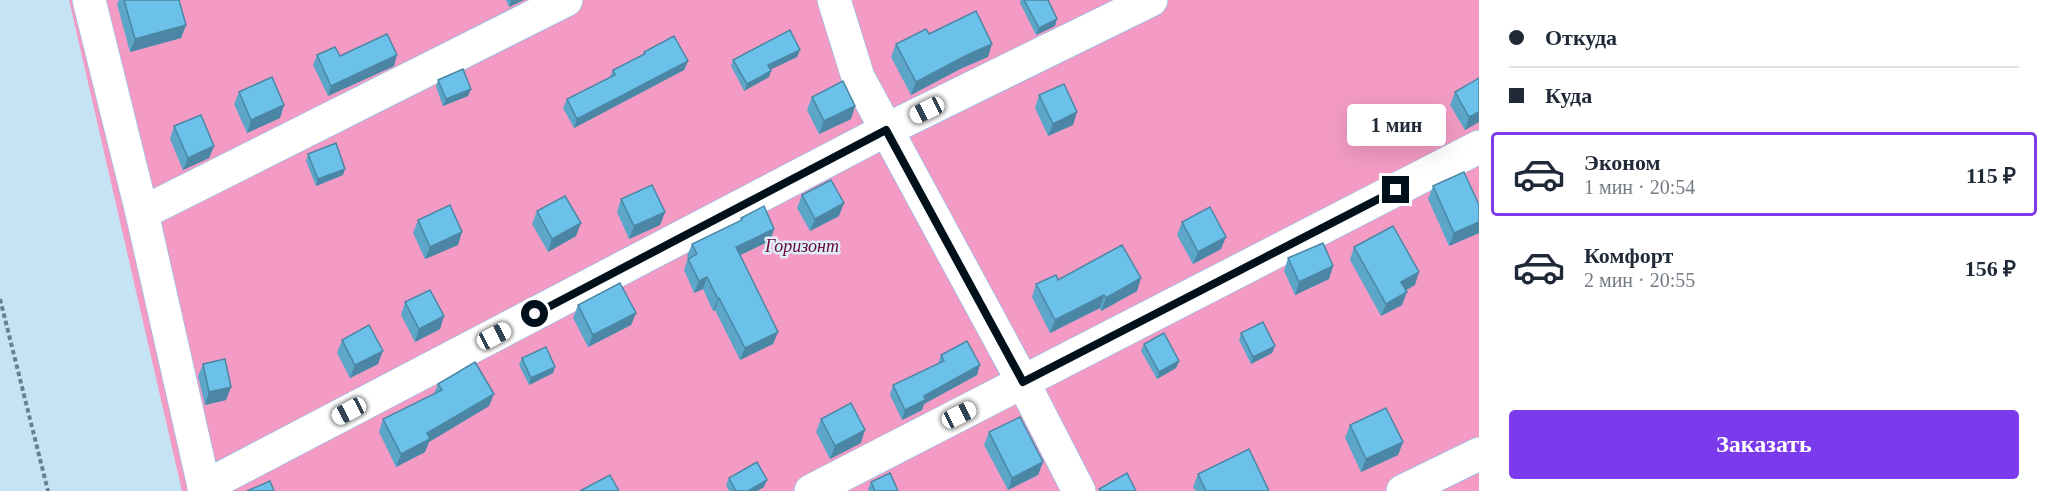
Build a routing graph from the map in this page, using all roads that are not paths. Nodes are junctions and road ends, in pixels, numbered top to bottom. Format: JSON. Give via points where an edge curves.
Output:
{"nodes":[{"id":1,"x":89,"y":0,"type":"edge"},
{"id":2,"x":566,"y":0,"type":"edge"},
{"id":3,"x":834,"y":0,"type":"edge"},
{"id":4,"x":1151,"y":0,"type":"edge"},
{"id":5,"x":886,"y":130,"type":"junction"},
{"id":6,"x":1479,"y":147,"type":"edge"},
{"id":7,"x":142,"y":213,"type":"junction"},
{"id":8,"x":1023,"y":382,"type":"junction"},
{"id":9,"x":1479,"y":454,"type":"edge"},
{"id":10,"x":205,"y":489,"type":"edge"},
{"id":11,"x":811,"y":491,"type":"edge"},
{"id":12,"x":1079,"y":491,"type":"edge"},
{"id":13,"x":1403,"y":491,"type":"edge"}],
"edges":[{"from":1,"to":7,"type":"lane"},
{"from":2,"to":7,"type":"lane"},
{"from":3,"to":5,"type":"lane","via":[[858,77]]},
{"from":4,"to":5,"type":"lane"},
{"from":5,"to":8,"type":"lane"},
{"from":5,"to":10,"type":"lane"},
{"from":6,"to":8,"type":"lane"},
{"from":7,"to":10,"type":"lane"},
{"from":8,"to":11,"type":"lane"},
{"from":8,"to":12,"type":"lane"},
{"from":9,"to":13,"type":"lane"}]}
